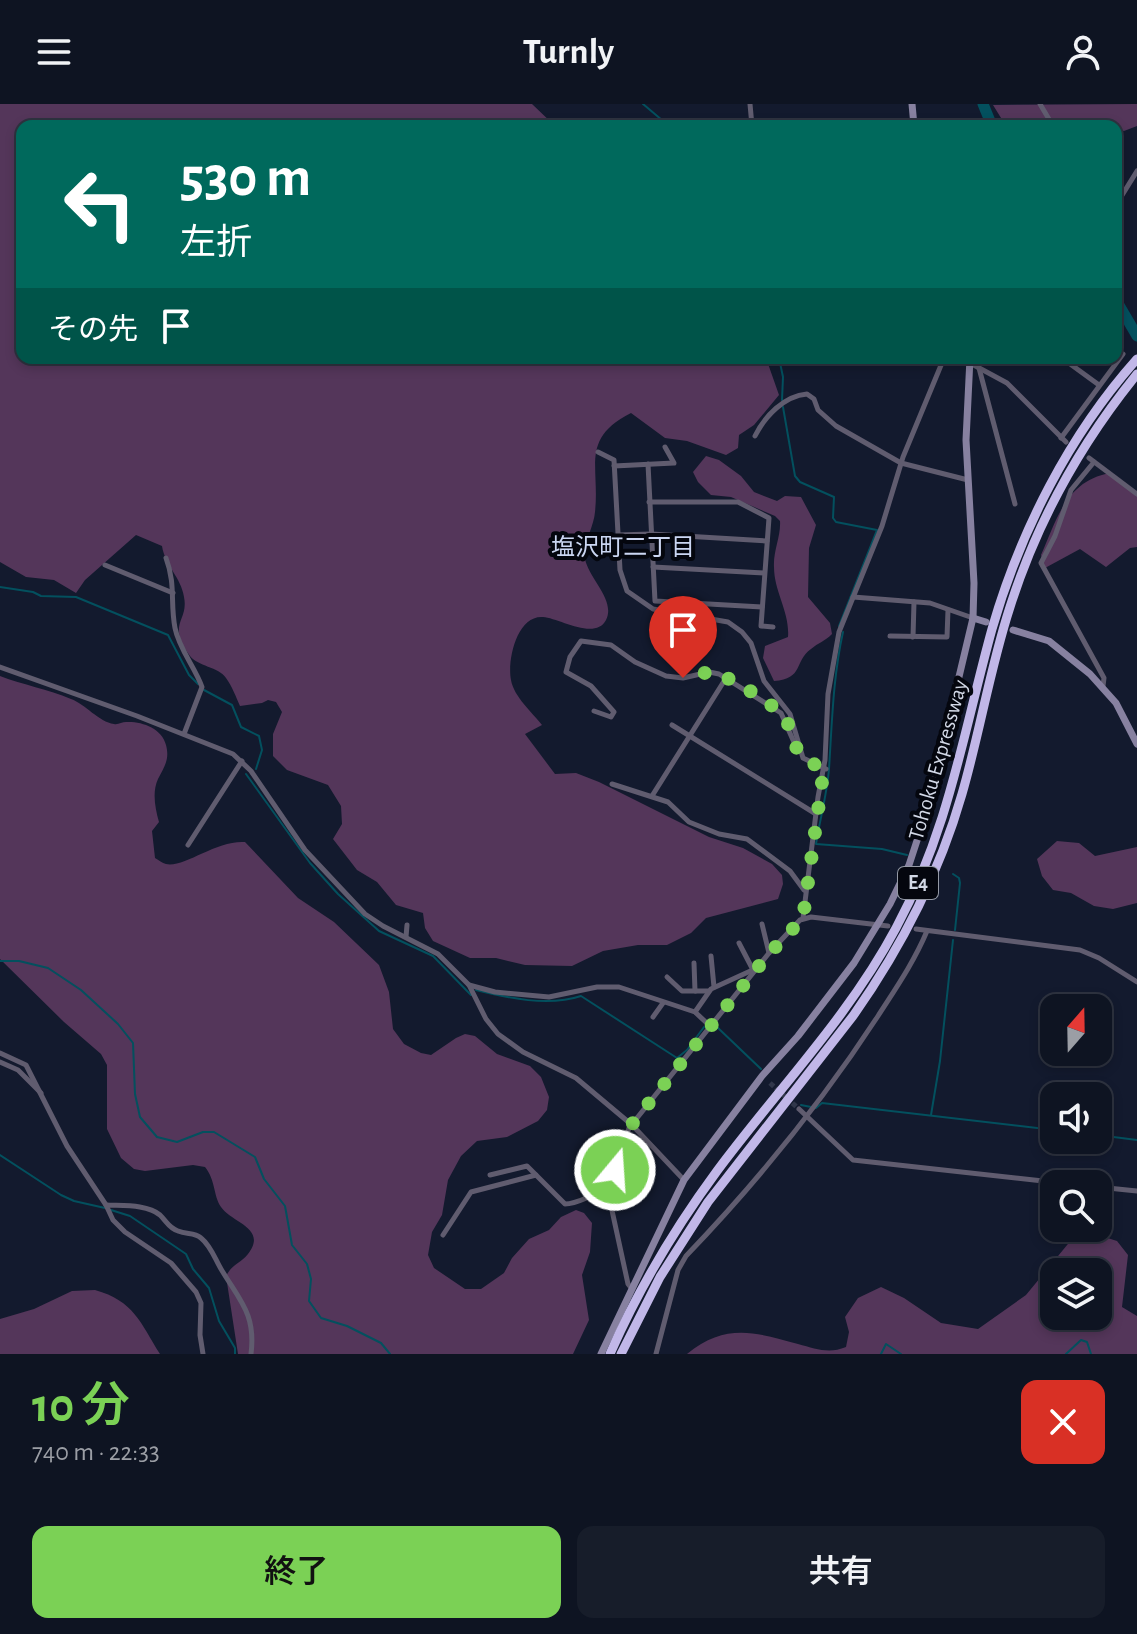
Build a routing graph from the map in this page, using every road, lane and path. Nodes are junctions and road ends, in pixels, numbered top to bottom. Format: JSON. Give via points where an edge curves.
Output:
{"nodes":[{"id":1,"x":1137,"y":171,"type":"edge"},
{"id":2,"x":1122,"y":195,"type":"edge"},
{"id":3,"x":942,"y":364,"type":"edge"},
{"id":4,"x":970,"y":364,"type":"edge"},
{"id":5,"x":974,"y":364,"type":"edge"},
{"id":6,"x":1070,"y":364,"type":"edge"},
{"id":7,"x":1115,"y":364,"type":"edge"},
{"id":8,"x":979,"y":368,"type":"junction"},
{"id":9,"x":1135,"y":369,"type":"edge"},
{"id":10,"x":1099,"y":385,"type":"junction"},
{"id":11,"x":755,"y":436,"type":"dead end"},
{"id":12,"x":665,"y":447,"type":"dead end"},
{"id":13,"x":598,"y":452,"type":"dead end"},
{"id":14,"x":901,"y":463,"type":"junction"},
{"id":15,"x":648,"y":464,"type":"junction"},
{"id":16,"x":614,"y":466,"type":"junction"},
{"id":17,"x":968,"y":480,"type":"junction"},
{"id":18,"x":1137,"y":494,"type":"edge"},
{"id":19,"x":649,"y":502,"type":"junction"},
{"id":20,"x":1015,"y":504,"type":"dead end"},
{"id":21,"x":651,"y":534,"type":"junction"},
{"id":22,"x":618,"y":535,"type":"junction"},
{"id":23,"x":767,"y":541,"type":"junction"},
{"id":24,"x":166,"y":558,"type":"dead end"},
{"id":25,"x":105,"y":565,"type":"dead end"},
{"id":26,"x":653,"y":567,"type":"junction"},
{"id":27,"x":764,"y":573,"type":"junction"},
{"id":28,"x":173,"y":593,"type":"junction"},
{"id":29,"x":853,"y":597,"type":"junction"},
{"id":30,"x":914,"y":601,"type":"junction"},
{"id":31,"x":762,"y":607,"type":"junction"},
{"id":32,"x":948,"y":610,"type":"junction"},
{"id":33,"x":973,"y":618,"type":"junction"},
{"id":34,"x":986,"y":622,"type":"dead end"},
{"id":35,"x":773,"y":627,"type":"dead end"},
{"id":36,"x":1013,"y":630,"type":"dead end"},
{"id":37,"x":890,"y":636,"type":"dead end"},
{"id":38,"x":913,"y":637,"type":"junction"},
{"id":39,"x":0,"y":667,"type":"edge"},
{"id":40,"x":726,"y":678,"type":"junction"},
{"id":41,"x":1103,"y":686,"type":"junction"},
{"id":42,"x":594,"y":711,"type":"dead end"},
{"id":43,"x":672,"y":725,"type":"dead end"},
{"id":44,"x":184,"y":734,"type":"junction"},
{"id":45,"x":690,"y":735,"type":"junction"},
{"id":46,"x":1137,"y":744,"type":"edge"},
{"id":47,"x":800,"y":752,"type":"junction"},
{"id":48,"x":242,"y":761,"type":"junction"},
{"id":49,"x":825,"y":769,"type":"junction"},
{"id":50,"x":612,"y":784,"type":"dead end"},
{"id":51,"x":652,"y":796,"type":"junction"},
{"id":52,"x":816,"y":814,"type":"junction"},
{"id":53,"x":188,"y":845,"type":"dead end"},
{"id":54,"x":805,"y":891,"type":"junction"},
{"id":55,"x":803,"y":918,"type":"junction"},
{"id":56,"x":762,"y":924,"type":"dead end"},
{"id":57,"x":878,"y":924,"type":"junction"},
{"id":58,"x":407,"y":925,"type":"dead end"},
{"id":59,"x":888,"y":926,"type":"dead end"},
{"id":60,"x":916,"y":929,"type":"dead end"},
{"id":61,"x":927,"y":931,"type":"junction"},
{"id":62,"x":406,"y":937,"type":"junction"},
{"id":63,"x":739,"y":943,"type":"dead end"},
{"id":64,"x":769,"y":953,"type":"junction"},
{"id":65,"x":711,"y":956,"type":"dead end"},
{"id":66,"x":694,"y":963,"type":"dead end"},
{"id":67,"x":755,"y":968,"type":"junction"},
{"id":68,"x":667,"y":977,"type":"dead end"},
{"id":69,"x":1137,"y":982,"type":"edge"},
{"id":70,"x":469,"y":985,"type":"junction"},
{"id":71,"x":712,"y":989,"type":"junction"},
{"id":72,"x":695,"y":991,"type":"junction"},
{"id":73,"x":663,"y":1003,"type":"junction"},
{"id":74,"x":695,"y":1012,"type":"junction"},
{"id":75,"x":653,"y":1017,"type":"dead end"},
{"id":76,"x":711,"y":1027,"type":"junction"},
{"id":77,"x":0,"y":1053,"type":"edge"},
{"id":78,"x":0,"y":1062,"type":"edge"},
{"id":79,"x":762,"y":1076,"type":"junction"},
{"id":80,"x":770,"y":1083,"type":"tunnel mouth"},
{"id":81,"x":42,"y":1094,"type":"junction"},
{"id":82,"x":799,"y":1109,"type":"tunnel mouth"},
{"id":83,"x":807,"y":1117,"type":"junction"},
{"id":84,"x":632,"y":1125,"type":"junction"},
{"id":85,"x":622,"y":1149,"type":"junction"},
{"id":86,"x":640,"y":1170,"type":"dead end"},
{"id":87,"x":501,"y":1172,"type":"junction"},
{"id":88,"x":490,"y":1175,"type":"dead end"},
{"id":89,"x":536,"y":1175,"type":"junction"},
{"id":90,"x":684,"y":1180,"type":"junction"},
{"id":91,"x":1040,"y":1181,"type":"edge"},
{"id":92,"x":505,"y":1185,"type":"junction"},
{"id":93,"x":1112,"y":1188,"type":"edge"},
{"id":94,"x":1137,"y":1191,"type":"edge"},
{"id":95,"x":608,"y":1192,"type":"junction"},
{"id":96,"x":107,"y":1209,"type":"junction"},
{"id":97,"x":443,"y":1235,"type":"dead end"},
{"id":98,"x":632,"y":1290,"type":"junction"},
{"id":99,"x":203,"y":1354,"type":"edge"},
{"id":100,"x":251,"y":1354,"type":"edge"},
{"id":101,"x":601,"y":1354,"type":"edge"},
{"id":102,"x":610,"y":1354,"type":"edge"},
{"id":103,"x":621,"y":1354,"type":"edge"},
{"id":104,"x":656,"y":1354,"type":"edge"}],
"edges":[{"from":1,"to":2,"type":"street"},
{"from":3,"to":14,"type":"street"},
{"from":4,"to":17,"type":"street"},
{"from":5,"to":8,"type":"street"},
{"from":6,"to":10,"type":"street"},
{"from":7,"to":10,"type":"street"},
{"from":8,"to":10,"type":"street","via":[[1007,383],[1064,440]]},
{"from":8,"to":20,"type":"street"},
{"from":9,"to":102,"type":"highway","name":"Tohoku Expressway","number":"E4","via":[[1076,442],[1022,544],[992,629],[946,810],[897,927],[845,1010],[699,1196]]},
{"from":9,"to":103,"type":"highway","name":"Tohoku Expressway","number":"E4","via":[[1071,469],[1031,547],[1002,632],[956,813],[906,931],[853,1016],[708,1202],[660,1277]]},
{"from":11,"to":14,"type":"street","via":[[784,401],[807,394],[836,426]]},
{"from":12,"to":15,"type":"street","via":[[674,463]]},
{"from":13,"to":16,"type":"street","via":[[614,460]]},
{"from":14,"to":17,"type":"street"},
{"from":14,"to":29,"type":"street"},
{"from":15,"to":16,"type":"street"},
{"from":15,"to":19,"type":"street"},
{"from":16,"to":22,"type":"street"},
{"from":17,"to":33,"type":"street"},
{"from":18,"to":41,"type":"street","via":[[1091,460],[1071,490],[1041,563],[1104,678]]},
{"from":19,"to":21,"type":"street"},
{"from":19,"to":23,"type":"street","via":[[738,502],[769,518]]},
{"from":21,"to":22,"type":"street"},
{"from":21,"to":23,"type":"street"},
{"from":21,"to":26,"type":"street"},
{"from":22,"to":47,"type":"street","via":[[620,570],[631,596],[653,609],[728,622],[748,638],[764,681],[790,714]]},
{"from":23,"to":27,"type":"street"},
{"from":24,"to":28,"type":"street"},
{"from":25,"to":28,"type":"street"},
{"from":26,"to":27,"type":"street"},
{"from":26,"to":31,"type":"street","via":[[655,601]]},
{"from":27,"to":31,"type":"street"},
{"from":28,"to":44,"type":"street","via":[[179,641],[202,687]]},
{"from":29,"to":30,"type":"street"},
{"from":29,"to":49,"type":"street","via":[[839,632],[828,694]]},
{"from":30,"to":32,"type":"street"},
{"from":30,"to":38,"type":"street"},
{"from":31,"to":35,"type":"street","via":[[761,626]]},
{"from":32,"to":33,"type":"street"},
{"from":32,"to":38,"type":"street","via":[[947,637]]},
{"from":33,"to":34,"type":"street"},
{"from":33,"to":57,"type":"street","via":[[928,807],[909,865]]},
{"from":36,"to":41,"type":"street","via":[[1049,641]]},
{"from":37,"to":38,"type":"street"},
{"from":39,"to":44,"type":"street"},
{"from":40,"to":42,"type":"street","via":[[709,672],[666,676],[611,645],[581,641],[566,672],[591,686],[614,712],[611,717]]},
{"from":40,"to":45,"type":"street"},
{"from":40,"to":47,"type":"street","via":[[781,713]]},
{"from":41,"to":46,"type":"street"},
{"from":43,"to":45,"type":"street"},
{"from":44,"to":48,"type":"street"},
{"from":45,"to":51,"type":"street"},
{"from":45,"to":52,"type":"street"},
{"from":47,"to":49,"type":"street"},
{"from":48,"to":53,"type":"street"},
{"from":48,"to":62,"type":"street","via":[[337,886],[372,920]]},
{"from":49,"to":52,"type":"street"},
{"from":50,"to":51,"type":"street"},
{"from":51,"to":54,"type":"street","via":[[668,802],[689,822],[747,839],[790,871]]},
{"from":52,"to":54,"type":"street"},
{"from":54,"to":55,"type":"street"},
{"from":55,"to":57,"type":"street"},
{"from":55,"to":64,"type":"street"},
{"from":56,"to":64,"type":"street"},
{"from":57,"to":59,"type":"street"},
{"from":57,"to":79,"type":"street","via":[[834,990]]},
{"from":58,"to":62,"type":"street"},
{"from":60,"to":61,"type":"street"},
{"from":61,"to":69,"type":"street","via":[[1080,950]]},
{"from":61,"to":83,"type":"street","via":[[908,970]]},
{"from":62,"to":70,"type":"street","via":[[438,954]]},
{"from":63,"to":67,"type":"street"},
{"from":64,"to":67,"type":"street"},
{"from":65,"to":71,"type":"street"},
{"from":66,"to":72,"type":"street"},
{"from":67,"to":71,"type":"street"},
{"from":67,"to":76,"type":"street"},
{"from":68,"to":72,"type":"street","via":[[682,991]]},
{"from":70,"to":73,"type":"street","via":[[549,997],[619,987]]},
{"from":70,"to":84,"type":"street","via":[[498,1034],[570,1073]]},
{"from":71,"to":72,"type":"street"},
{"from":71,"to":74,"type":"street"},
{"from":73,"to":74,"type":"street"},
{"from":73,"to":75,"type":"street"},
{"from":74,"to":76,"type":"street"},
{"from":76,"to":84,"type":"street"},
{"from":77,"to":81,"type":"street","via":[[26,1065]]},
{"from":78,"to":81,"type":"street","via":[[18,1070]]},
{"from":79,"to":80,"type":"street"},
{"from":79,"to":90,"type":"street"},
{"from":81,"to":96,"type":"street"},
{"from":82,"to":83,"type":"street"},
{"from":83,"to":91,"type":"street","via":[[853,1160]]},
{"from":83,"to":104,"type":"street","via":[[686,1256]]},
{"from":84,"to":85,"type":"street"},
{"from":84,"to":90,"type":"street"},
{"from":85,"to":86,"type":"street"},
{"from":85,"to":95,"type":"street"},
{"from":87,"to":88,"type":"street"},
{"from":87,"to":89,"type":"street","via":[[527,1166]]},
{"from":87,"to":92,"type":"street"},
{"from":89,"to":92,"type":"street"},
{"from":89,"to":95,"type":"street","via":[[565,1204]]},
{"from":90,"to":98,"type":"street"},
{"from":92,"to":97,"type":"street","via":[[471,1192]]},
{"from":93,"to":94,"type":"street"},
{"from":95,"to":98,"type":"street"},
{"from":96,"to":99,"type":"street","via":[[125,1232],[171,1263],[196,1292]]},
{"from":96,"to":100,"type":"street","via":[[152,1211],[170,1227],[205,1241],[243,1300],[251,1320]]},
{"from":98,"to":101,"type":"street"}]}
